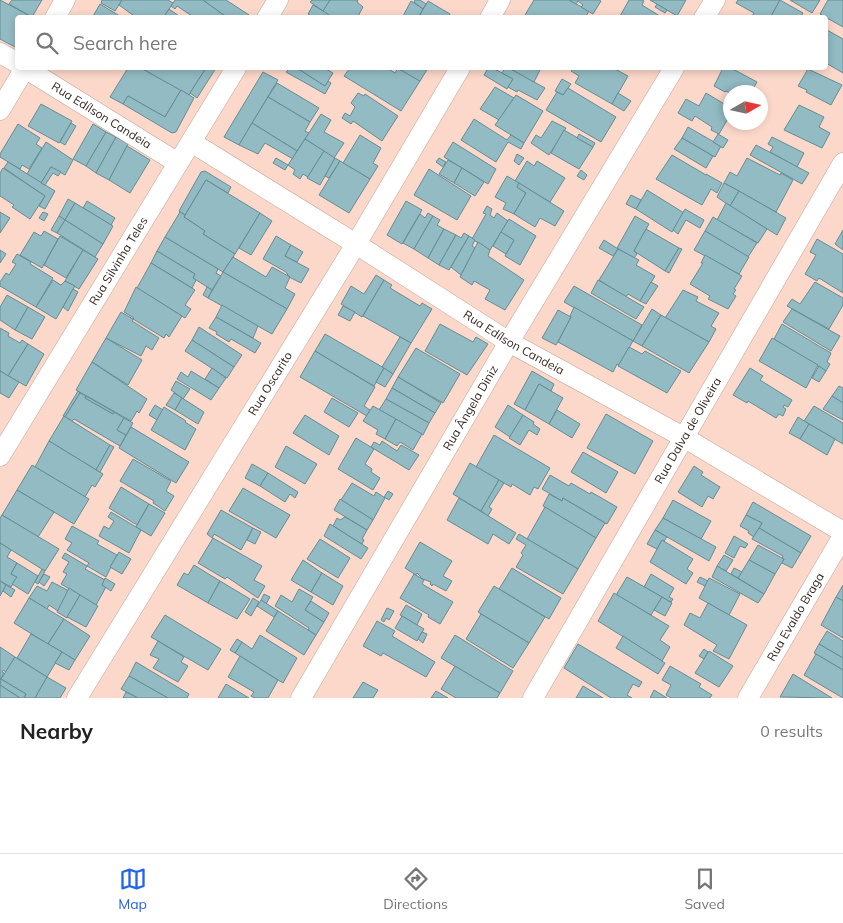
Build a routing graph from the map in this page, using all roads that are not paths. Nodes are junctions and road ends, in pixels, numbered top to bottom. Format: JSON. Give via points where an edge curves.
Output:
{"nodes":[{"id":1,"x":65,"y":0,"type":"edge"},
{"id":2,"x":278,"y":0,"type":"edge"},
{"id":3,"x":500,"y":0,"type":"edge"},
{"id":4,"x":715,"y":0,"type":"edge"},
{"id":5,"x":57,"y":15,"type":"edge"},
{"id":6,"x":269,"y":15,"type":"edge"},
{"id":7,"x":492,"y":15,"type":"edge"},
{"id":8,"x":706,"y":15,"type":"edge"},
{"id":9,"x":0,"y":53,"type":"edge"},
{"id":10,"x":15,"y":61,"type":"edge"},
{"id":11,"x":24,"y":70,"type":"edge"},
{"id":12,"x":28,"y":70,"type":"edge"},
{"id":13,"x":235,"y":70,"type":"edge"},
{"id":14,"x":459,"y":70,"type":"edge"},
{"id":15,"x":673,"y":70,"type":"edge"},
{"id":16,"x":0,"y":110,"type":"edge"},
{"id":17,"x":191,"y":142,"type":"junction"},
{"id":18,"x":178,"y":163,"type":"junction"},
{"id":19,"x":843,"y":163,"type":"edge"},
{"id":20,"x":356,"y":244,"type":"junction"},
{"id":21,"x":509,"y":342,"type":"junction"},
{"id":22,"x":685,"y":438,"type":"junction"},
{"id":23,"x":0,"y":456,"type":"edge"},
{"id":24,"x":843,"y":532,"type":"edge"},
{"id":25,"x":843,"y":536,"type":"edge"},
{"id":26,"x":77,"y":698,"type":"edge"},
{"id":27,"x":301,"y":698,"type":"edge"},
{"id":28,"x":533,"y":698,"type":"edge"},
{"id":29,"x":748,"y":698,"type":"edge"}],
"edges":[{"from":1,"to":5,"type":"street"},
{"from":2,"to":6,"type":"street"},
{"from":3,"to":7,"type":"street"},
{"from":4,"to":8,"type":"street"},
{"from":9,"to":10,"type":"street"},
{"from":11,"to":16,"type":"street"},
{"from":12,"to":18,"type":"street","name":"Rua Edílson Candeia"},
{"from":13,"to":17,"type":"street","name":"Rua Silvinha Teles"},
{"from":14,"to":20,"type":"street","name":"Rua Oscarito"},
{"from":15,"to":21,"type":"street","name":"Rua Ângela Diniz"},
{"from":17,"to":18,"type":"street","name":"Rua Silvinha Teles"},
{"from":17,"to":20,"type":"street","name":"Rua Edílson Candeia"},
{"from":18,"to":23,"type":"street","name":"Rua Silvinha Teles"},
{"from":19,"to":22,"type":"street","name":"Rua Dalva de Oliveira"},
{"from":20,"to":21,"type":"street","name":"Rua Edílson Candeia"},
{"from":20,"to":26,"type":"street","name":"Rua Oscarito"},
{"from":21,"to":22,"type":"street","name":"Rua Edílson Candeia"},
{"from":21,"to":27,"type":"street","name":"Rua Ângela Diniz"},
{"from":22,"to":24,"type":"street","name":"Rua Edílson Candeia"},
{"from":22,"to":28,"type":"street","name":"Rua Dalva de Oliveira"},
{"from":25,"to":29,"type":"street","name":"Rua Evaldo Braga"}]}
